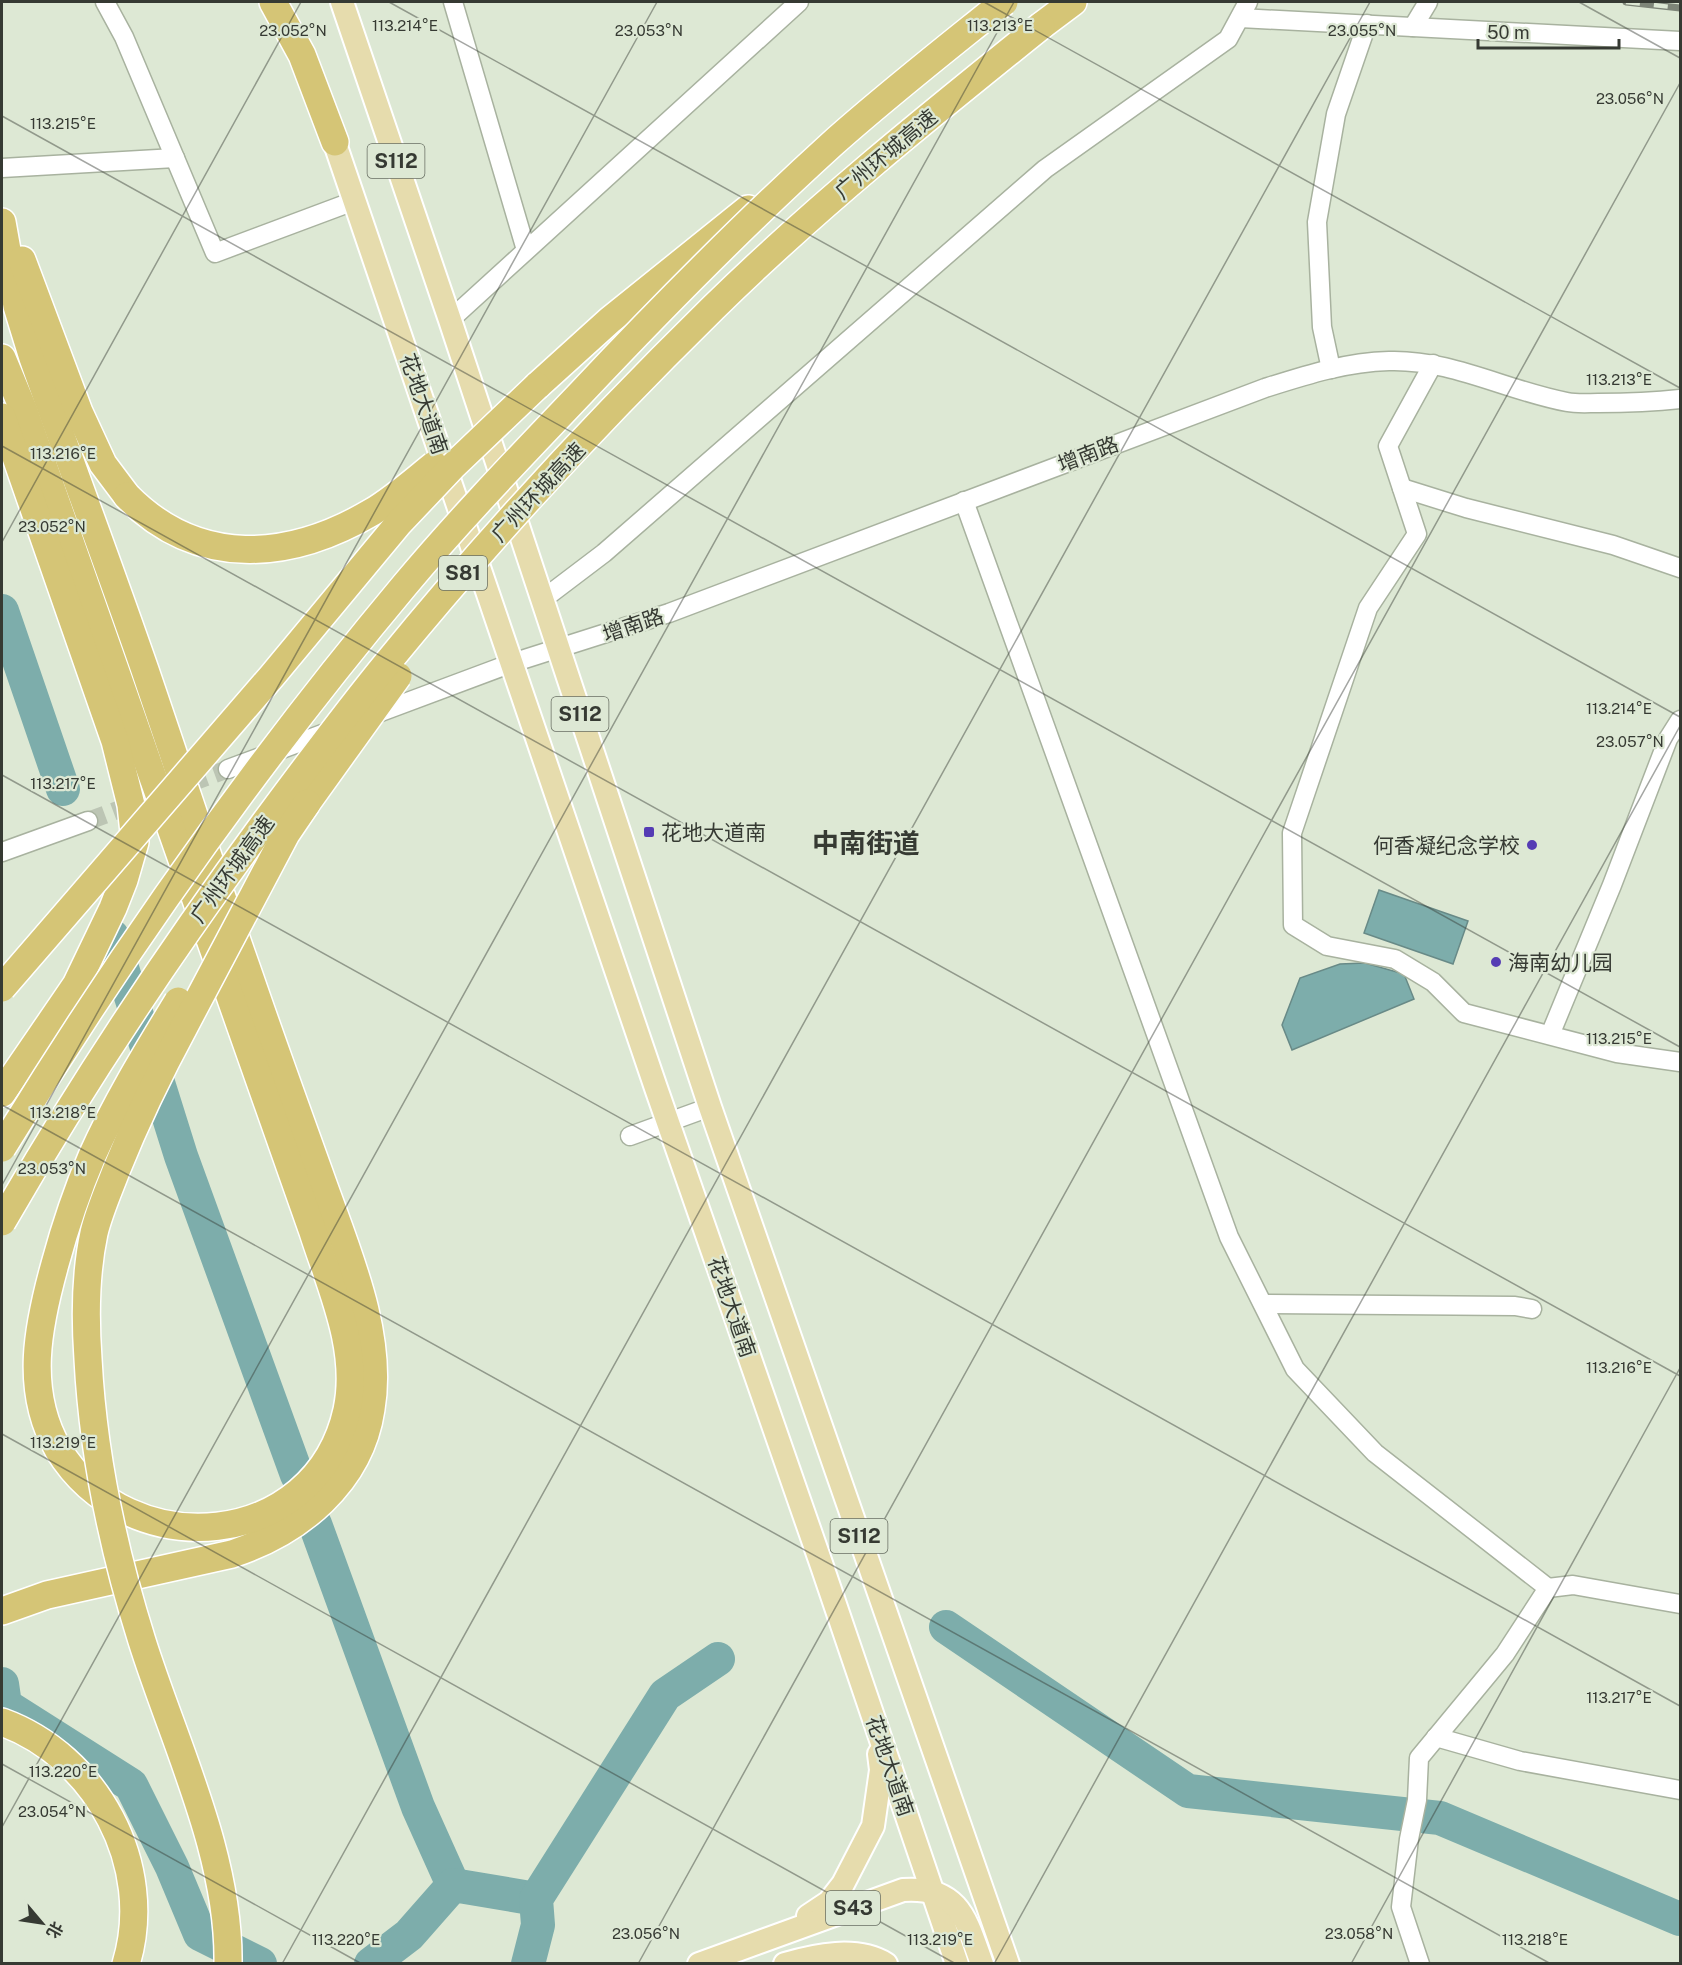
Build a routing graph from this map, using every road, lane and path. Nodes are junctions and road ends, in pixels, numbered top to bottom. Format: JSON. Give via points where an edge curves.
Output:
{"nodes":[{"id":1,"x":105,"y":2,"type":"edge"},
{"id":2,"x":273,"y":2,"type":"edge"},
{"id":3,"x":289,"y":2,"type":"edge"},
{"id":4,"x":342,"y":2,"type":"edge"},
{"id":5,"x":453,"y":2,"type":"edge"},
{"id":6,"x":799,"y":2,"type":"edge"},
{"id":7,"x":1004,"y":2,"type":"edge"},
{"id":8,"x":1073,"y":2,"type":"edge"},
{"id":9,"x":1248,"y":2,"type":"edge"},
{"id":10,"x":1428,"y":2,"type":"edge"},
{"id":11,"x":1239,"y":18,"type":"junction"},
{"id":12,"x":1367,"y":24,"type":"junction"},
{"id":13,"x":1413,"y":27,"type":"junction"},
{"id":14,"x":1680,"y":41,"type":"edge"},
{"id":15,"x":871,"y":110,"type":"junction"},
{"id":16,"x":334,"y":142,"type":"junction"},
{"id":17,"x":176,"y":158,"type":"junction"},
{"id":18,"x":2,"y":168,"type":"edge"},
{"id":19,"x":354,"y":201,"type":"junction"},
{"id":20,"x":2,"y":206,"type":"edge"},
{"id":21,"x":2,"y":222,"type":"edge"},
{"id":22,"x":526,"y":250,"type":"junction"},
{"id":23,"x":450,"y":320,"type":"junction"},
{"id":24,"x":2,"y":358,"type":"edge"},
{"id":25,"x":1433,"y":364,"type":"junction"},
{"id":26,"x":1331,"y":369,"type":"junction"},
{"id":27,"x":537,"y":386,"type":"junction"},
{"id":28,"x":1680,"y":399,"type":"edge"},
{"id":29,"x":2,"y":417,"type":"edge"},
{"id":30,"x":602,"y":423,"type":"junction"},
{"id":31,"x":1402,"y":488,"type":"junction"},
{"id":32,"x":964,"y":501,"type":"junction"},
{"id":33,"x":1680,"y":568,"type":"edge"},
{"id":34,"x":542,"y":600,"type":"junction"},
{"id":35,"x":558,"y":649,"type":"junction"},
{"id":36,"x":512,"y":663,"type":"junction"},
{"id":37,"x":1680,"y":720,"type":"edge"},
{"id":38,"x":228,"y":769,"type":"tunnel mouth"},
{"id":39,"x":307,"y":803,"type":"junction"},
{"id":40,"x":88,"y":821,"type":"tunnel mouth"},
{"id":41,"x":2,"y":852,"type":"edge"},
{"id":42,"x":2,"y":988,"type":"edge"},
{"id":43,"x":1550,"y":1035,"type":"junction"},
{"id":44,"x":1680,"y":1062,"type":"edge"},
{"id":45,"x":2,"y":1093,"type":"edge"},
{"id":46,"x":710,"y":1107,"type":"junction"},
{"id":47,"x":668,"y":1123,"type":"junction"},
{"id":48,"x":630,"y":1136,"type":"dead end"},
{"id":49,"x":2,"y":1149,"type":"edge"},
{"id":50,"x":2,"y":1222,"type":"edge"},
{"id":51,"x":1263,"y":1304,"type":"junction"},
{"id":52,"x":1532,"y":1309,"type":"dead end"},
{"id":53,"x":1548,"y":1588,"type":"junction"},
{"id":54,"x":1680,"y":1604,"type":"edge"},
{"id":55,"x":2,"y":1611,"type":"edge"},
{"id":56,"x":2,"y":1722,"type":"edge"},
{"id":57,"x":875,"y":1723,"type":"junction"},
{"id":58,"x":1436,"y":1737,"type":"junction"},
{"id":59,"x":1680,"y":1790,"type":"edge"},
{"id":60,"x":932,"y":1892,"type":"junction"},
{"id":61,"x":774,"y":1935,"type":"junction"},
{"id":62,"x":126,"y":1964,"type":"edge"},
{"id":63,"x":228,"y":1964,"type":"edge"},
{"id":64,"x":699,"y":1964,"type":"edge"},
{"id":65,"x":785,"y":1964,"type":"edge"},
{"id":66,"x":886,"y":1964,"type":"edge"},
{"id":67,"x":957,"y":1964,"type":"edge"},
{"id":68,"x":982,"y":1964,"type":"edge"},
{"id":69,"x":1008,"y":1964,"type":"edge"},
{"id":70,"x":1420,"y":1964,"type":"edge"}],
"edges":[{"from":1,"to":17,"type":"street"},
{"from":2,"to":16,"type":"highway","via":[[302,56]]},
{"from":3,"to":16,"type":"main road","name":"花地大道南","number":"S112"},
{"from":4,"to":23,"type":"main road","number":"S112"},
{"from":5,"to":22,"type":"street"},
{"from":6,"to":22,"type":"street"},
{"from":7,"to":15,"type":"highway","name":"广州环城高速","number":"S81","bridge":true},
{"from":8,"to":30,"type":"highway","name":"广州环城高速","number":"S81","bridge":true,"via":[[869,167],[786,240]]},
{"from":9,"to":11,"type":"street"},
{"from":10,"to":13,"type":"street"},
{"from":11,"to":12,"type":"street"},
{"from":11,"to":34,"type":"street","via":[[1228,39],[1045,169],[604,553]]},
{"from":12,"to":13,"type":"street"},
{"from":12,"to":26,"type":"street","via":[[1336,114],[1317,222],[1322,327]]},
{"from":13,"to":14,"type":"street"},
{"from":15,"to":27,"type":"highway","bridge":true,"via":[[610,320]]},
{"from":15,"to":49,"type":"highway","name":"广州环城高速","number":"S81","bridge":true,"via":[[687,284],[406,583],[210,836],[112,978]]},
{"from":16,"to":19,"type":"main road","name":"花地大道南","number":"S112"},
{"from":17,"to":18,"type":"street"},
{"from":17,"to":19,"type":"street","via":[[215,253]]},
{"from":19,"to":36,"type":"main road","name":"花地大道南","number":"S112"},
{"from":20,"to":27,"type":"highway","bridge":true,"via":[[82,419],[111,476],[150,517],[201,543],[252,551],[299,543],[345,526],[383,505]]},
{"from":21,"to":55,"type":"highway","via":[[18,306],[33,358],[337,1223],[363,1306],[374,1372],[371,1411],[360,1449],[326,1499],[296,1524],[232,1554],[47,1595]]},
{"from":22,"to":23,"type":"street"},
{"from":23,"to":34,"type":"main road","number":"S112"},
{"from":24,"to":39,"type":"highway","bridge":true,"via":[[134,719],[242,1034],[298,1188],[336,1303],[349,1363],[347,1408],[337,1438],[328,1457],[298,1492],[247,1521],[219,1527],[169,1526],[121,1509],[75,1474],[44,1418],[37,1379],[37,1347],[50,1280],[83,1179],[118,1104],[164,1025],[275,848]]},
{"from":25,"to":26,"type":"street","name":"增南路","via":[[1390,361]]},
{"from":25,"to":28,"type":"street","name":"增南路","via":[[1569,403]]},
{"from":25,"to":31,"type":"street","via":[[1388,446]]},
{"from":26,"to":32,"type":"street","name":"增南路","via":[[1265,388]]},
{"from":27,"to":42,"type":"highway","bridge":true,"via":[[399,523]]},
{"from":29,"to":45,"type":"highway","via":[[115,741],[131,805],[135,842],[113,908],[76,985]]},
{"from":30,"to":39,"type":"highway","bridge":true,"via":[[488,558]]},
{"from":30,"to":50,"type":"highway","name":"广州环城高速","number":"S81","bridge":true,"via":[[450,588],[314,757],[156,976],[65,1115]]},
{"from":31,"to":33,"type":"street","via":[[1613,545]]},
{"from":31,"to":43,"type":"street","via":[[1417,534],[1368,608],[1292,833],[1293,925],[1327,946],[1395,960],[1433,982],[1464,1013]]},
{"from":32,"to":35,"type":"street","name":"增南路","via":[[669,613]]},
{"from":32,"to":51,"type":"street","via":[[1229,1237]]},
{"from":34,"to":35,"type":"main road","number":"S112"},
{"from":35,"to":36,"type":"street","name":"增南路"},
{"from":35,"to":46,"type":"main road","number":"S112"},
{"from":36,"to":38,"type":"street","name":"增南路"},
{"from":36,"to":47,"type":"main road","name":"花地大道南","number":"S112"},
{"from":37,"to":43,"type":"street","via":[[1668,739]]},
{"from":39,"to":63,"type":"highway","bridge":true,"via":[[282,842],[144,1105],[99,1216],[87,1289],[90,1388],[106,1504],[141,1638],[214,1855],[226,1920]]},
{"from":40,"to":41,"type":"street"},
{"from":43,"to":44,"type":"street","via":[[1617,1053]]},
{"from":46,"to":47,"type":"street"},
{"from":46,"to":69,"type":"main road","number":"S112"},
{"from":47,"to":48,"type":"street"},
{"from":47,"to":57,"type":"main road","name":"花地大道南","number":"S112"},
{"from":51,"to":52,"type":"street"},
{"from":51,"to":53,"type":"street","via":[[1295,1369],[1374,1453]]},
{"from":53,"to":54,"type":"street","via":[[1574,1585]]},
{"from":53,"to":58,"type":"street","via":[[1505,1654]]},
{"from":56,"to":62,"type":"highway","via":[[49,1745],[79,1772],[106,1810],[125,1852],[130,1874],[133,1912]]},
{"from":57,"to":60,"type":"main road","name":"花地大道南","number":"S112"},
{"from":57,"to":61,"type":"main road","via":[[881,1770],[873,1827],[829,1902]]},
{"from":58,"to":59,"type":"street","via":[[1520,1761]]},
{"from":58,"to":70,"type":"street","via":[[1419,1758],[1417,1800],[1401,1907]]},
{"from":60,"to":61,"type":"main road","number":"S43","via":[[903,1890]]},
{"from":60,"to":67,"type":"main road","name":"花地大道南"},
{"from":60,"to":68,"type":"main road","via":[[952,1903],[966,1920]]},
{"from":61,"to":64,"type":"main road","number":"S43"},
{"from":65,"to":66,"type":"main road","number":"S43","via":[[812,1955],[848,1953]]}]}
